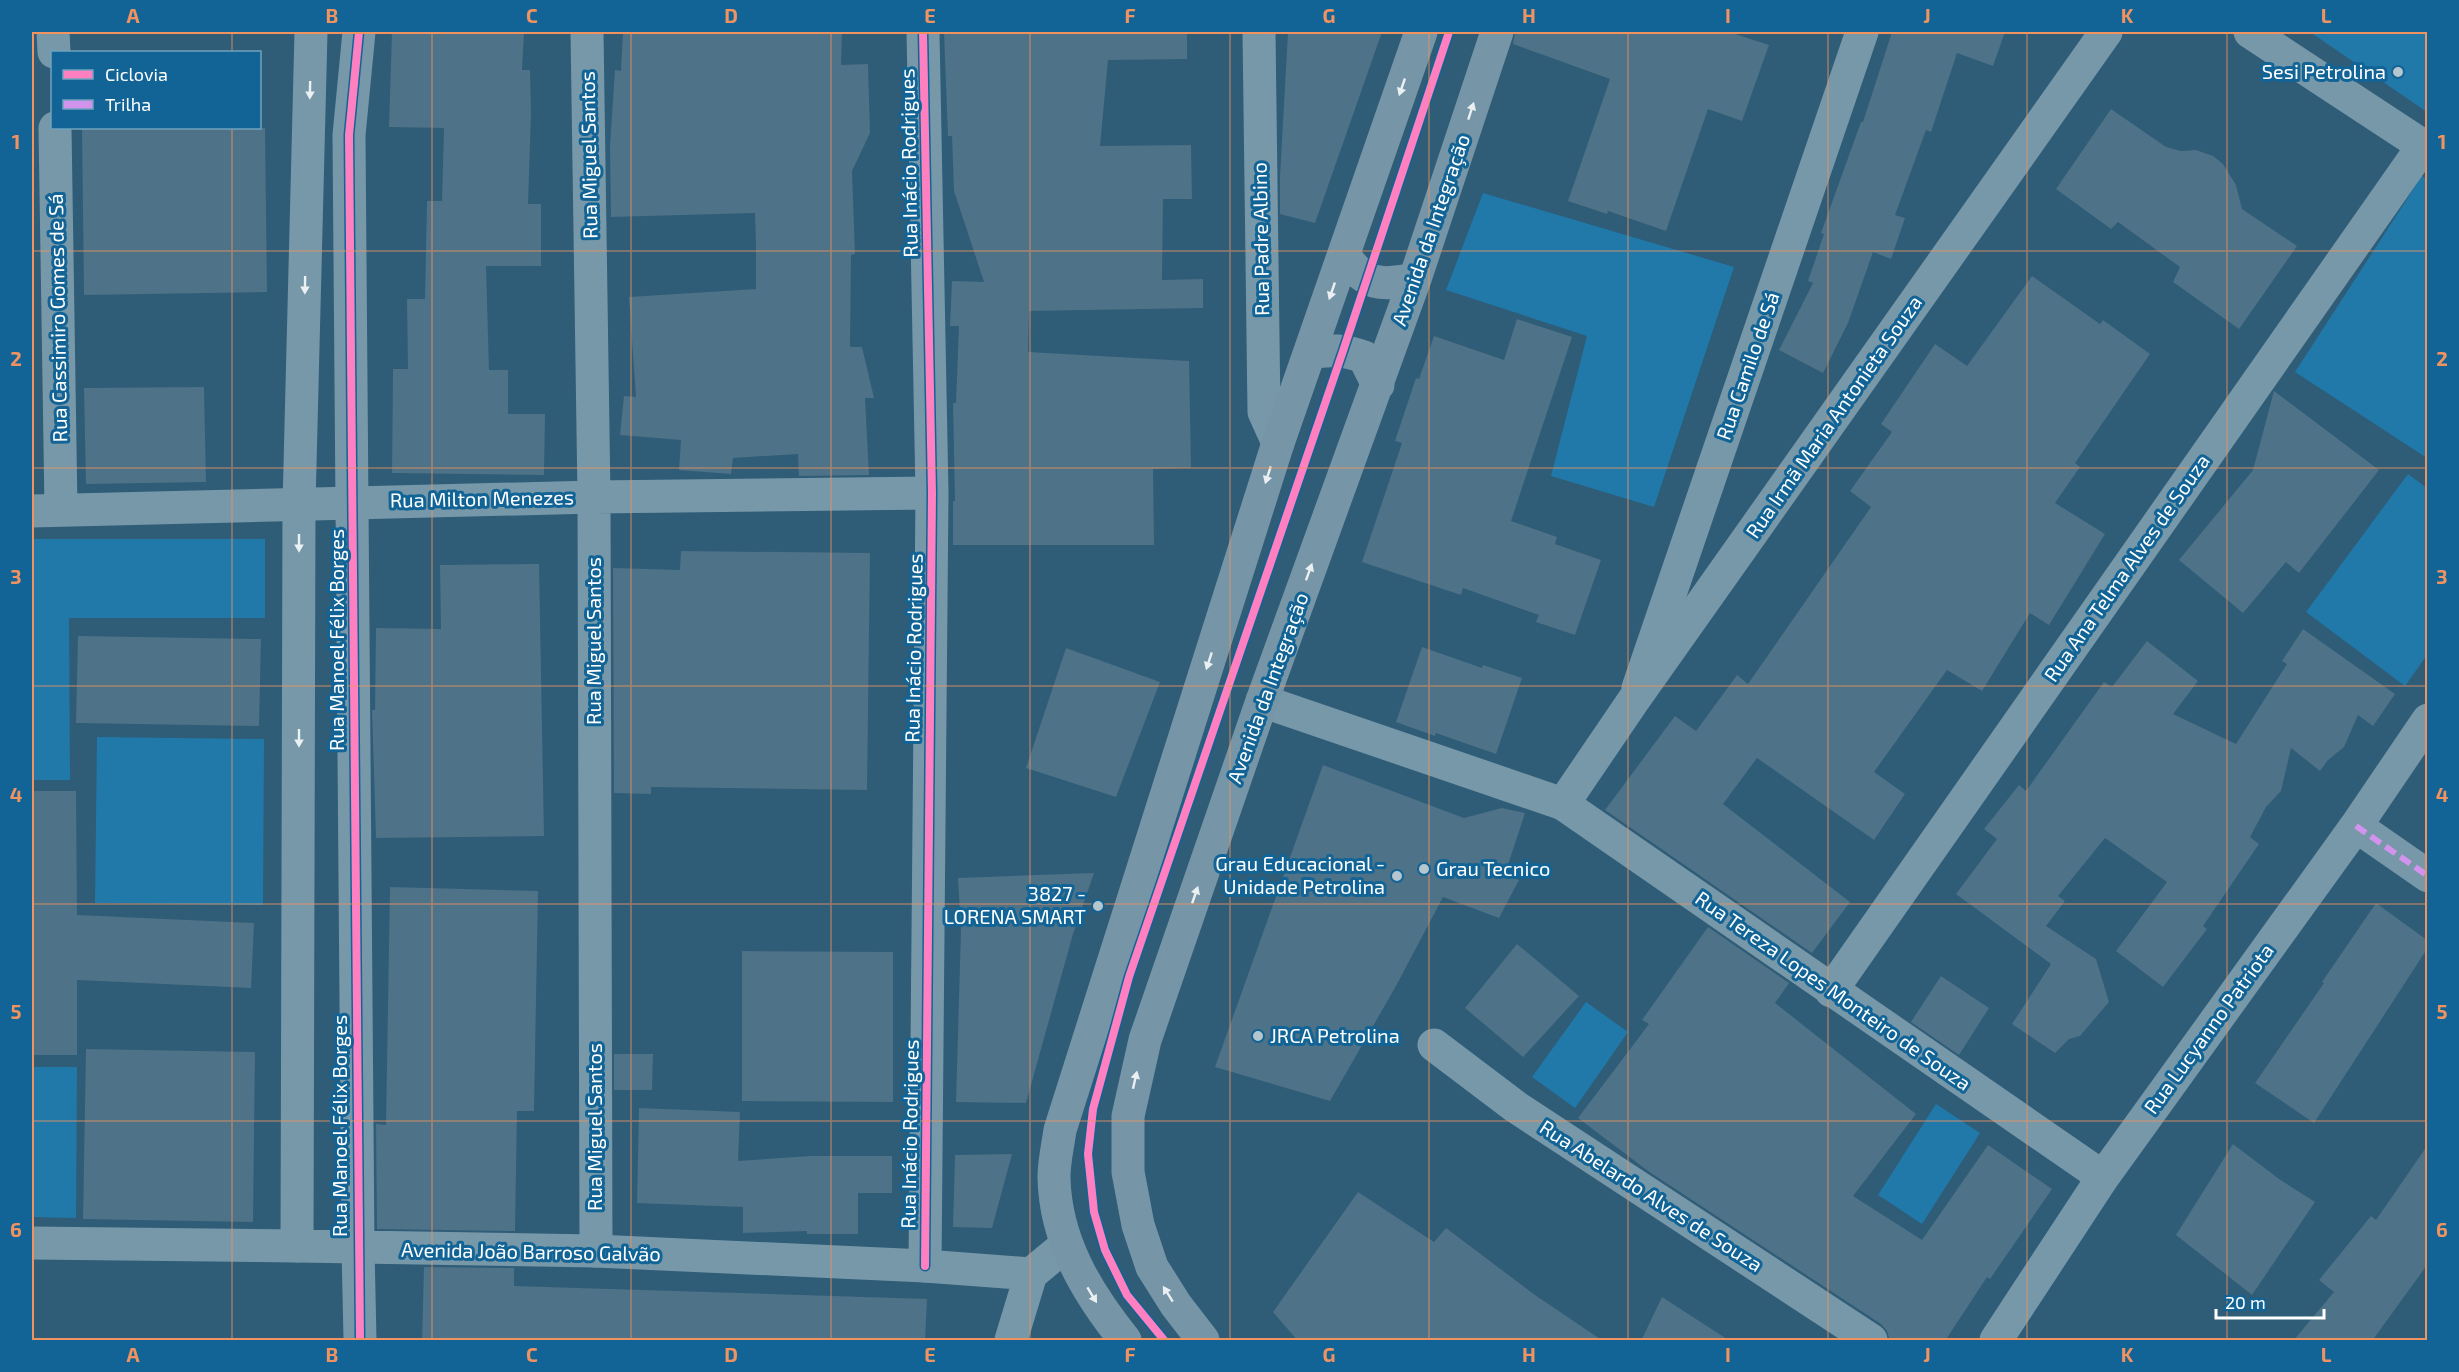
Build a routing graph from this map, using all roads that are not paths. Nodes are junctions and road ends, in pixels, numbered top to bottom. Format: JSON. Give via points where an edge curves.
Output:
{"nodes":[{"id":1,"x":53,"y":32,"type":"edge"},
{"id":2,"x":311,"y":32,"type":"edge"},
{"id":3,"x":359,"y":32,"type":"edge"},
{"id":4,"x":587,"y":32,"type":"edge"},
{"id":5,"x":923,"y":32,"type":"edge"},
{"id":6,"x":1259,"y":32,"type":"edge"},
{"id":7,"x":1421,"y":32,"type":"edge"},
{"id":8,"x":1497,"y":32,"type":"edge"},
{"id":9,"x":1862,"y":32,"type":"edge"},
{"id":10,"x":2106,"y":32,"type":"edge"},
{"id":11,"x":2250,"y":32,"type":"edge"},
{"id":12,"x":54,"y":51,"type":"edge"},
{"id":13,"x":55,"y":129,"type":"edge"},
{"id":14,"x":2425,"y":147,"type":"edge"},
{"id":15,"x":1344,"y":255,"type":"junction"},
{"id":16,"x":1415,"y":279,"type":"junction"},
{"id":17,"x":1310,"y":353,"type":"junction"},
{"id":18,"x":1378,"y":385,"type":"junction"},
{"id":19,"x":1278,"y":444,"type":"junction"},
{"id":20,"x":932,"y":494,"type":"junction"},
{"id":21,"x":594,"y":496,"type":"junction"},
{"id":22,"x":352,"y":502,"type":"junction"},
{"id":23,"x":299,"y":505,"type":"junction"},
{"id":24,"x":46,"y":510,"type":"edge"},
{"id":25,"x":1262,"y":701,"type":"junction"},
{"id":26,"x":1633,"y":701,"type":"junction"},
{"id":27,"x":2427,"y":720,"type":"edge"},
{"id":28,"x":1563,"y":804,"type":"junction"},
{"id":29,"x":2356,"y":826,"type":"junction"},
{"id":30,"x":2427,"y":876,"type":"edge"},
{"id":31,"x":1831,"y":990,"type":"junction"},
{"id":32,"x":1434,"y":1046,"type":"dead end"},
{"id":33,"x":2103,"y":1177,"type":"junction"},
{"id":34,"x":32,"y":1243,"type":"edge"},
{"id":35,"x":1066,"y":1245,"type":"junction"},
{"id":36,"x":297,"y":1246,"type":"junction"},
{"id":37,"x":358,"y":1248,"type":"junction"},
{"id":38,"x":596,"y":1251,"type":"junction"},
{"id":39,"x":925,"y":1266,"type":"junction"},
{"id":40,"x":1031,"y":1274,"type":"junction"},
{"id":41,"x":360,"y":1341,"type":"edge"},
{"id":42,"x":1011,"y":1341,"type":"edge"},
{"id":43,"x":1125,"y":1341,"type":"edge"},
{"id":44,"x":1203,"y":1341,"type":"edge"},
{"id":45,"x":1871,"y":1341,"type":"edge"},
{"id":46,"x":1996,"y":1341,"type":"edge"}],
"edges":[{"from":1,"to":12,"type":"street"},
{"from":2,"to":23,"type":"street","name":"Rua Manoel Félix Borges","one_way":true},
{"from":3,"to":22,"type":"street","name":"Rua Manoel Félix Borges","via":[[349,135]]},
{"from":4,"to":21,"type":"street","name":"Rua Miguel Santos"},
{"from":5,"to":20,"type":"street","name":"Rua Inácio Rodrigues"},
{"from":6,"to":19,"type":"street","name":"Rua Padre Albino","via":[[1264,412]]},
{"from":7,"to":15,"type":"main road","one_way":true},
{"from":16,"to":8,"type":"main road","name":"Avenida da Integração","one_way":true},
{"from":9,"to":26,"type":"street","name":"Rua Camilo de Sá"},
{"from":10,"to":26,"type":"street","name":"Rua Irmã Maria Antonieta Souza"},
{"from":11,"to":14,"type":"street"},
{"from":13,"to":24,"type":"street","name":"Rua Cassimiro Gomes de Sá"},
{"from":14,"to":31,"type":"street","name":"Rua Ana Telma Alves de Souza"},
{"from":15,"to":16,"type":"main road","via":[[1366,279],[1389,285]]},
{"from":15,"to":17,"type":"main road","one_way":true},
{"from":16,"to":18,"type":"main road","name":"Avenida da Integração"},
{"from":17,"to":18,"type":"main road","via":[[1329,350],[1364,357]]},
{"from":17,"to":19,"type":"main road"},
{"from":25,"to":18,"type":"main road","name":"Avenida da Integração","one_way":true},
{"from":19,"to":35,"type":"main road","one_way":true,"via":[[1060,1130],[1054,1174]]},
{"from":20,"to":21,"type":"street","name":"Rua Milton Menezes"},
{"from":20,"to":39,"type":"street","name":"Rua Inácio Rodrigues"},
{"from":21,"to":22,"type":"street","name":"Rua Milton Menezes"},
{"from":21,"to":38,"type":"street","name":"Rua Miguel Santos"},
{"from":22,"to":23,"type":"street","name":"Rua Milton Menezes"},
{"from":22,"to":37,"type":"street","name":"Rua Manoel Félix Borges"},
{"from":23,"to":24,"type":"street","name":"Rua Milton Menezes"},
{"from":23,"to":36,"type":"street","name":"Rua Manoel Félix Borges","one_way":true},
{"from":25,"to":28,"type":"street","name":"Rua Tereza Lopes Monteiro de Souza"},
{"from":44,"to":25,"type":"main road","name":"Avenida da Integração","one_way":true,"via":[[1152,1267],[1141,1235],[1128,1172],[1128,1116],[1145,1040]]},
{"from":26,"to":28,"type":"street","name":"Rua Irmã Maria Antonieta Souza"},
{"from":27,"to":29,"type":"street","name":"Rua Lucyanno Patriota"},
{"from":28,"to":31,"type":"street","name":"Rua Tereza Lopes Monteiro de Souza"},
{"from":29,"to":30,"type":"street"},
{"from":29,"to":33,"type":"street","name":"Rua Lucyanno Patriota"},
{"from":31,"to":33,"type":"street","name":"Rua Tereza Lopes Monteiro de Souza"},
{"from":32,"to":45,"type":"street","name":"Rua Abelardo Alves de Souza","via":[[1526,1114]]},
{"from":33,"to":46,"type":"street","name":"Rua Lucyanno Patriota"},
{"from":34,"to":36,"type":"street","name":"Avenida João Barroso Galvão"},
{"from":35,"to":40,"type":"street"},
{"from":35,"to":43,"type":"main road","one_way":true,"via":[[1101,1311]]},
{"from":36,"to":37,"type":"street","name":"Avenida João Barroso Galvão"},
{"from":37,"to":38,"type":"street","name":"Avenida João Barroso Galvão"},
{"from":37,"to":41,"type":"street","name":"Rua Manoel Félix Borges"},
{"from":38,"to":39,"type":"street","name":"Avenida João Barroso Galvão"},
{"from":39,"to":40,"type":"street","name":"Avenida João Barroso Galvão"},
{"from":40,"to":42,"type":"street"}]}
